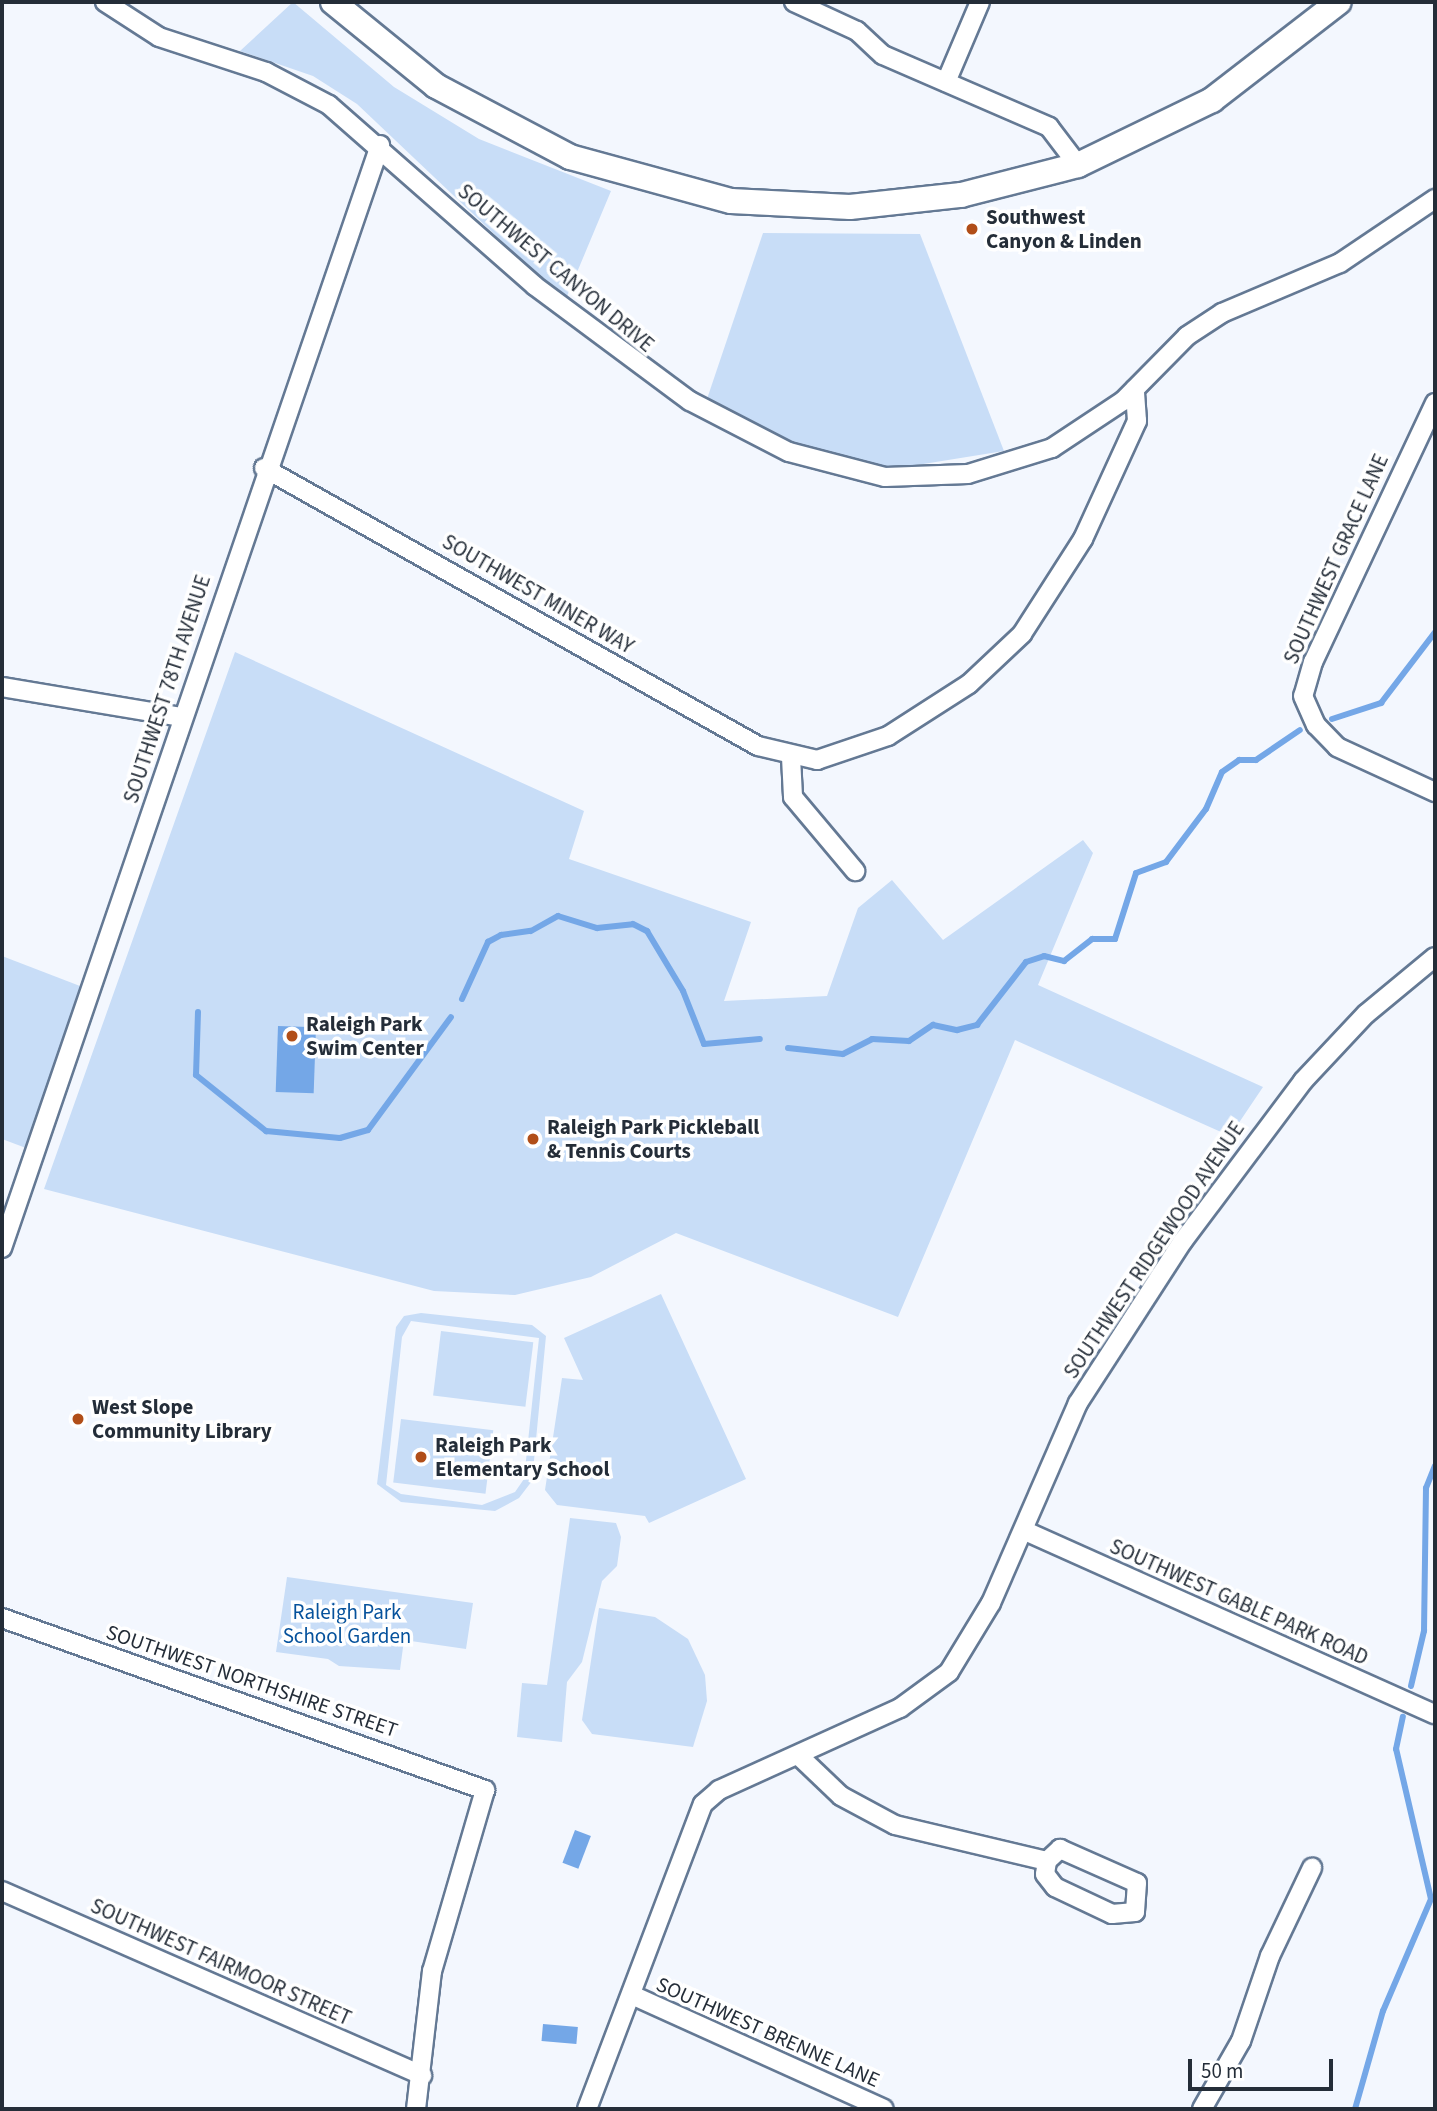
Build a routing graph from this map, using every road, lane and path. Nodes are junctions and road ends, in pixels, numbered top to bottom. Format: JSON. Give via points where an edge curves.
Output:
{"nodes":[{"id":1,"x":105,"y":2,"type":"edge"},
{"id":2,"x":333,"y":2,"type":"edge"},
{"id":3,"x":794,"y":2,"type":"edge"},
{"id":4,"x":980,"y":2,"type":"edge"},
{"id":5,"x":1339,"y":2,"type":"edge"},
{"id":6,"x":946,"y":82,"type":"junction"},
{"id":7,"x":380,"y":145,"type":"junction"},
{"id":8,"x":1078,"y":165,"type":"junction"},
{"id":9,"x":1435,"y":199,"type":"edge"},
{"id":10,"x":1135,"y":389,"type":"junction"},
{"id":11,"x":1435,"y":403,"type":"edge"},
{"id":12,"x":264,"y":468,"type":"junction"},
{"id":13,"x":2,"y":687,"type":"edge"},
{"id":14,"x":181,"y":717,"type":"junction"},
{"id":15,"x":791,"y":757,"type":"junction"},
{"id":16,"x":1435,"y":792,"type":"edge"},
{"id":17,"x":855,"y":871,"type":"dead end"},
{"id":18,"x":1435,"y":957,"type":"edge"},
{"id":19,"x":2,"y":1248,"type":"edge"},
{"id":20,"x":1025,"y":1531,"type":"junction"},
{"id":21,"x":2,"y":1618,"type":"edge"},
{"id":22,"x":1435,"y":1714,"type":"edge"},
{"id":23,"x":798,"y":1755,"type":"junction"},
{"id":24,"x":1046,"y":1861,"type":"junction"},
{"id":25,"x":1312,"y":1868,"type":"dead end"},
{"id":26,"x":2,"y":1891,"type":"edge"},
{"id":27,"x":634,"y":1996,"type":"junction"},
{"id":28,"x":422,"y":2075,"type":"junction"},
{"id":29,"x":416,"y":2109,"type":"edge"},
{"id":30,"x":587,"y":2109,"type":"edge"},
{"id":31,"x":884,"y":2109,"type":"edge"},
{"id":32,"x":1202,"y":2109,"type":"edge"}],
"edges":[{"from":1,"to":7,"type":"street","name":"SOUTHWEST CANYON DRIVE","via":[[159,37],[293,84]]},
{"from":2,"to":8,"type":"main road","via":[[395,58],[476,111],[570,158],[673,190],[789,207],[905,204],[1012,185]]},
{"from":3,"to":6,"type":"street","via":[[857,31],[883,55]]},
{"from":4,"to":6,"type":"street"},
{"from":5,"to":8,"type":"main road","via":[[1212,100]]},
{"from":6,"to":8,"type":"street","via":[[1049,127]]},
{"from":7,"to":10,"type":"street","name":"SOUTHWEST CANYON DRIVE","via":[[605,342],[690,401],[789,452],[885,477],[968,474],[1052,449]]},
{"from":7,"to":12,"type":"street","name":"SOUTHWEST 78TH AVENUE"},
{"from":9,"to":10,"type":"street","name":"SOUTHWEST CANYON DRIVE","via":[[1340,263],[1222,313],[1188,336]]},
{"from":10,"to":15,"type":"street","name":"SOUTHWEST MINER WAY","via":[[1137,421],[1083,538],[1023,634],[969,684],[888,736],[831,759]]},
{"from":11,"to":16,"type":"street","name":"SOUTHWEST GRACE LANE","via":[[1313,662],[1303,696],[1316,724],[1337,747]]},
{"from":12,"to":14,"type":"street","name":"SOUTHWEST 78TH AVENUE"},
{"from":12,"to":15,"type":"street","name":"SOUTHWEST MINER WAY","via":[[743,738]]},
{"from":13,"to":14,"type":"street"},
{"from":14,"to":19,"type":"street","name":"SOUTHWEST 78TH AVENUE"},
{"from":15,"to":17,"type":"street","via":[[793,797]]},
{"from":18,"to":20,"type":"street","name":"SOUTHWEST RIDGEWOOD AVENUE","via":[[1366,1014],[1303,1081],[1183,1241],[1078,1403]]},
{"from":20,"to":22,"type":"street","name":"SOUTHWEST GABLE PARK ROAD"},
{"from":20,"to":23,"type":"street","name":"SOUTHWEST RIDGEWOOD AVENUE","via":[[949,1672],[900,1708]]},
{"from":21,"to":28,"type":"street","name":"SOUTHWEST NORTHSHIRE STREET","via":[[485,1790],[432,1971]]},
{"from":23,"to":24,"type":"street","via":[[841,1796],[895,1825]]},
{"from":23,"to":27,"type":"street","name":"SOUTHWEST RIDGEWOOD AVENUE","via":[[719,1790],[703,1804],[678,1857]]},
{"from":24,"to":24,"type":"street","via":[[1045,1874],[1055,1887],[1112,1914],[1130,1914],[1141,1902],[1137,1883],[1067,1850]]},
{"from":25,"to":32,"type":"street","via":[[1270,1956],[1241,2041]]},
{"from":26,"to":28,"type":"street","name":"SOUTHWEST FAIRMOOR STREET"},
{"from":27,"to":30,"type":"street","name":"SOUTHWEST RIDGEWOOD AVENUE"},
{"from":27,"to":31,"type":"street","name":"SOUTHWEST BRENNE LANE"},
{"from":28,"to":29,"type":"street"}]}
